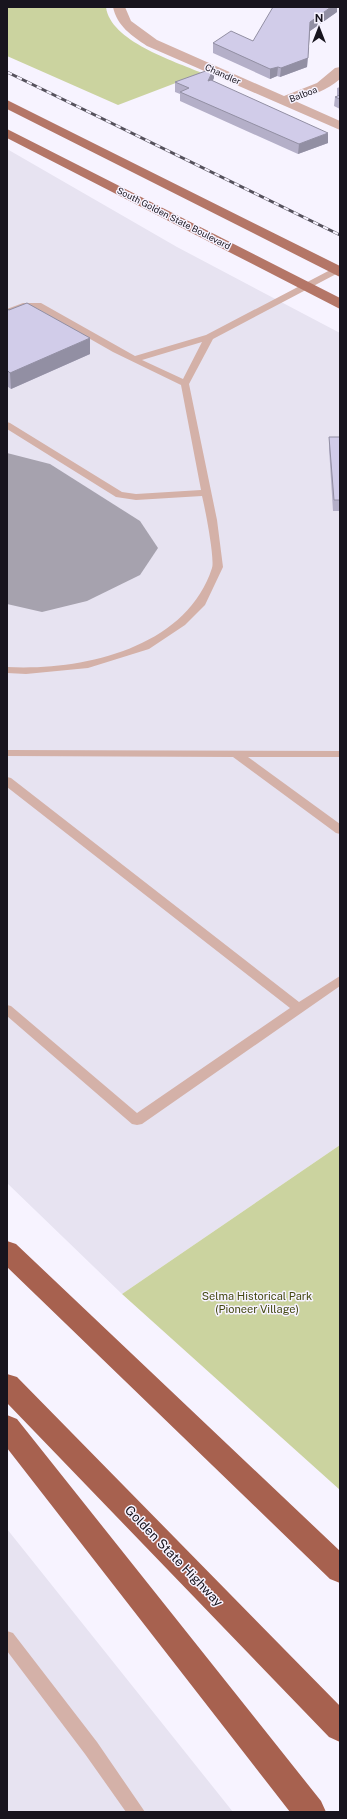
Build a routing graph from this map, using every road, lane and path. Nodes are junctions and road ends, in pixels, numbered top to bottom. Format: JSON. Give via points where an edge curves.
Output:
{"nodes":[{"id":1,"x":119,"y":7,"type":"edge"},
{"id":2,"x":340,"y":71,"type":"edge"},
{"id":3,"x":283,"y":102,"type":"junction"},
{"id":4,"x":7,"y":104,"type":"edge"},
{"id":5,"x":340,"y":126,"type":"edge"},
{"id":6,"x":7,"y":133,"type":"edge"},
{"id":7,"x":338,"y":271,"type":"edge"},
{"id":8,"x":304,"y":286,"type":"junction"},
{"id":9,"x":340,"y":304,"type":"edge"},
{"id":10,"x":7,"y":312,"type":"edge"},
{"id":11,"x":209,"y":337,"type":"junction"},
{"id":12,"x":135,"y":359,"type":"junction"},
{"id":13,"x":185,"y":384,"type":"junction"},
{"id":14,"x":7,"y":425,"type":"edge"},
{"id":15,"x":206,"y":493,"type":"junction"},
{"id":16,"x":7,"y":670,"type":"edge"},
{"id":17,"x":7,"y":753,"type":"edge"},
{"id":18,"x":235,"y":754,"type":"junction"},
{"id":19,"x":340,"y":754,"type":"edge"},
{"id":20,"x":7,"y":781,"type":"edge"},
{"id":21,"x":340,"y":830,"type":"edge"},
{"id":22,"x":340,"y":980,"type":"edge"},
{"id":23,"x":299,"y":1008,"type":"junction"},
{"id":24,"x":7,"y":1009,"type":"edge"},
{"id":25,"x":7,"y":1251,"type":"edge"},
{"id":26,"x":7,"y":1385,"type":"edge"},
{"id":27,"x":7,"y":1427,"type":"edge"},
{"id":28,"x":197,"y":1435,"type":"junction"},
{"id":29,"x":340,"y":1559,"type":"edge"},
{"id":30,"x":340,"y":1570,"type":"edge"},
{"id":31,"x":7,"y":1638,"type":"edge"},
{"id":32,"x":340,"y":1727,"type":"edge"},
{"id":33,"x":136,"y":1812,"type":"edge"},
{"id":34,"x":310,"y":1812,"type":"edge"}],
"edges":[{"from":1,"to":3,"type":"street","name":"Chandler","via":[[125,23],[141,37]]},
{"from":2,"to":3,"type":"street","name":"Balboa","via":[[319,88]]},
{"from":3,"to":5,"type":"street","name":"Chandler"},
{"from":4,"to":7,"type":"main road"},
{"from":6,"to":8,"type":"main road","name":"South Golden State Boulevard"},
{"from":7,"to":8,"type":"lane"},
{"from":8,"to":9,"type":"main road","name":"South Golden State Boulevard"},
{"from":8,"to":11,"type":"lane"},
{"from":10,"to":12,"type":"lane","via":[[23,306],[38,305]]},
{"from":11,"to":12,"type":"lane"},
{"from":11,"to":13,"type":"lane"},
{"from":12,"to":13,"type":"lane"},
{"from":13,"to":15,"type":"lane"},
{"from":14,"to":15,"type":"lane","via":[[119,495],[136,497]]},
{"from":15,"to":16,"type":"lane","via":[[218,567],[201,603],[181,623],[145,647],[88,665],[26,671]]},
{"from":17,"to":18,"type":"lane"},
{"from":18,"to":19,"type":"lane"},
{"from":18,"to":21,"type":"lane"},
{"from":20,"to":23,"type":"lane"},
{"from":22,"to":23,"type":"lane"},
{"from":23,"to":24,"type":"lane","via":[[137,1120]]},
{"from":25,"to":28,"type":"highway"},
{"from":26,"to":32,"type":"highway","name":"Golden State Highway"},
{"from":27,"to":34,"type":"highway"},
{"from":28,"to":29,"type":"highway"},
{"from":28,"to":30,"type":"highway"},
{"from":31,"to":33,"type":"lane"}]}
